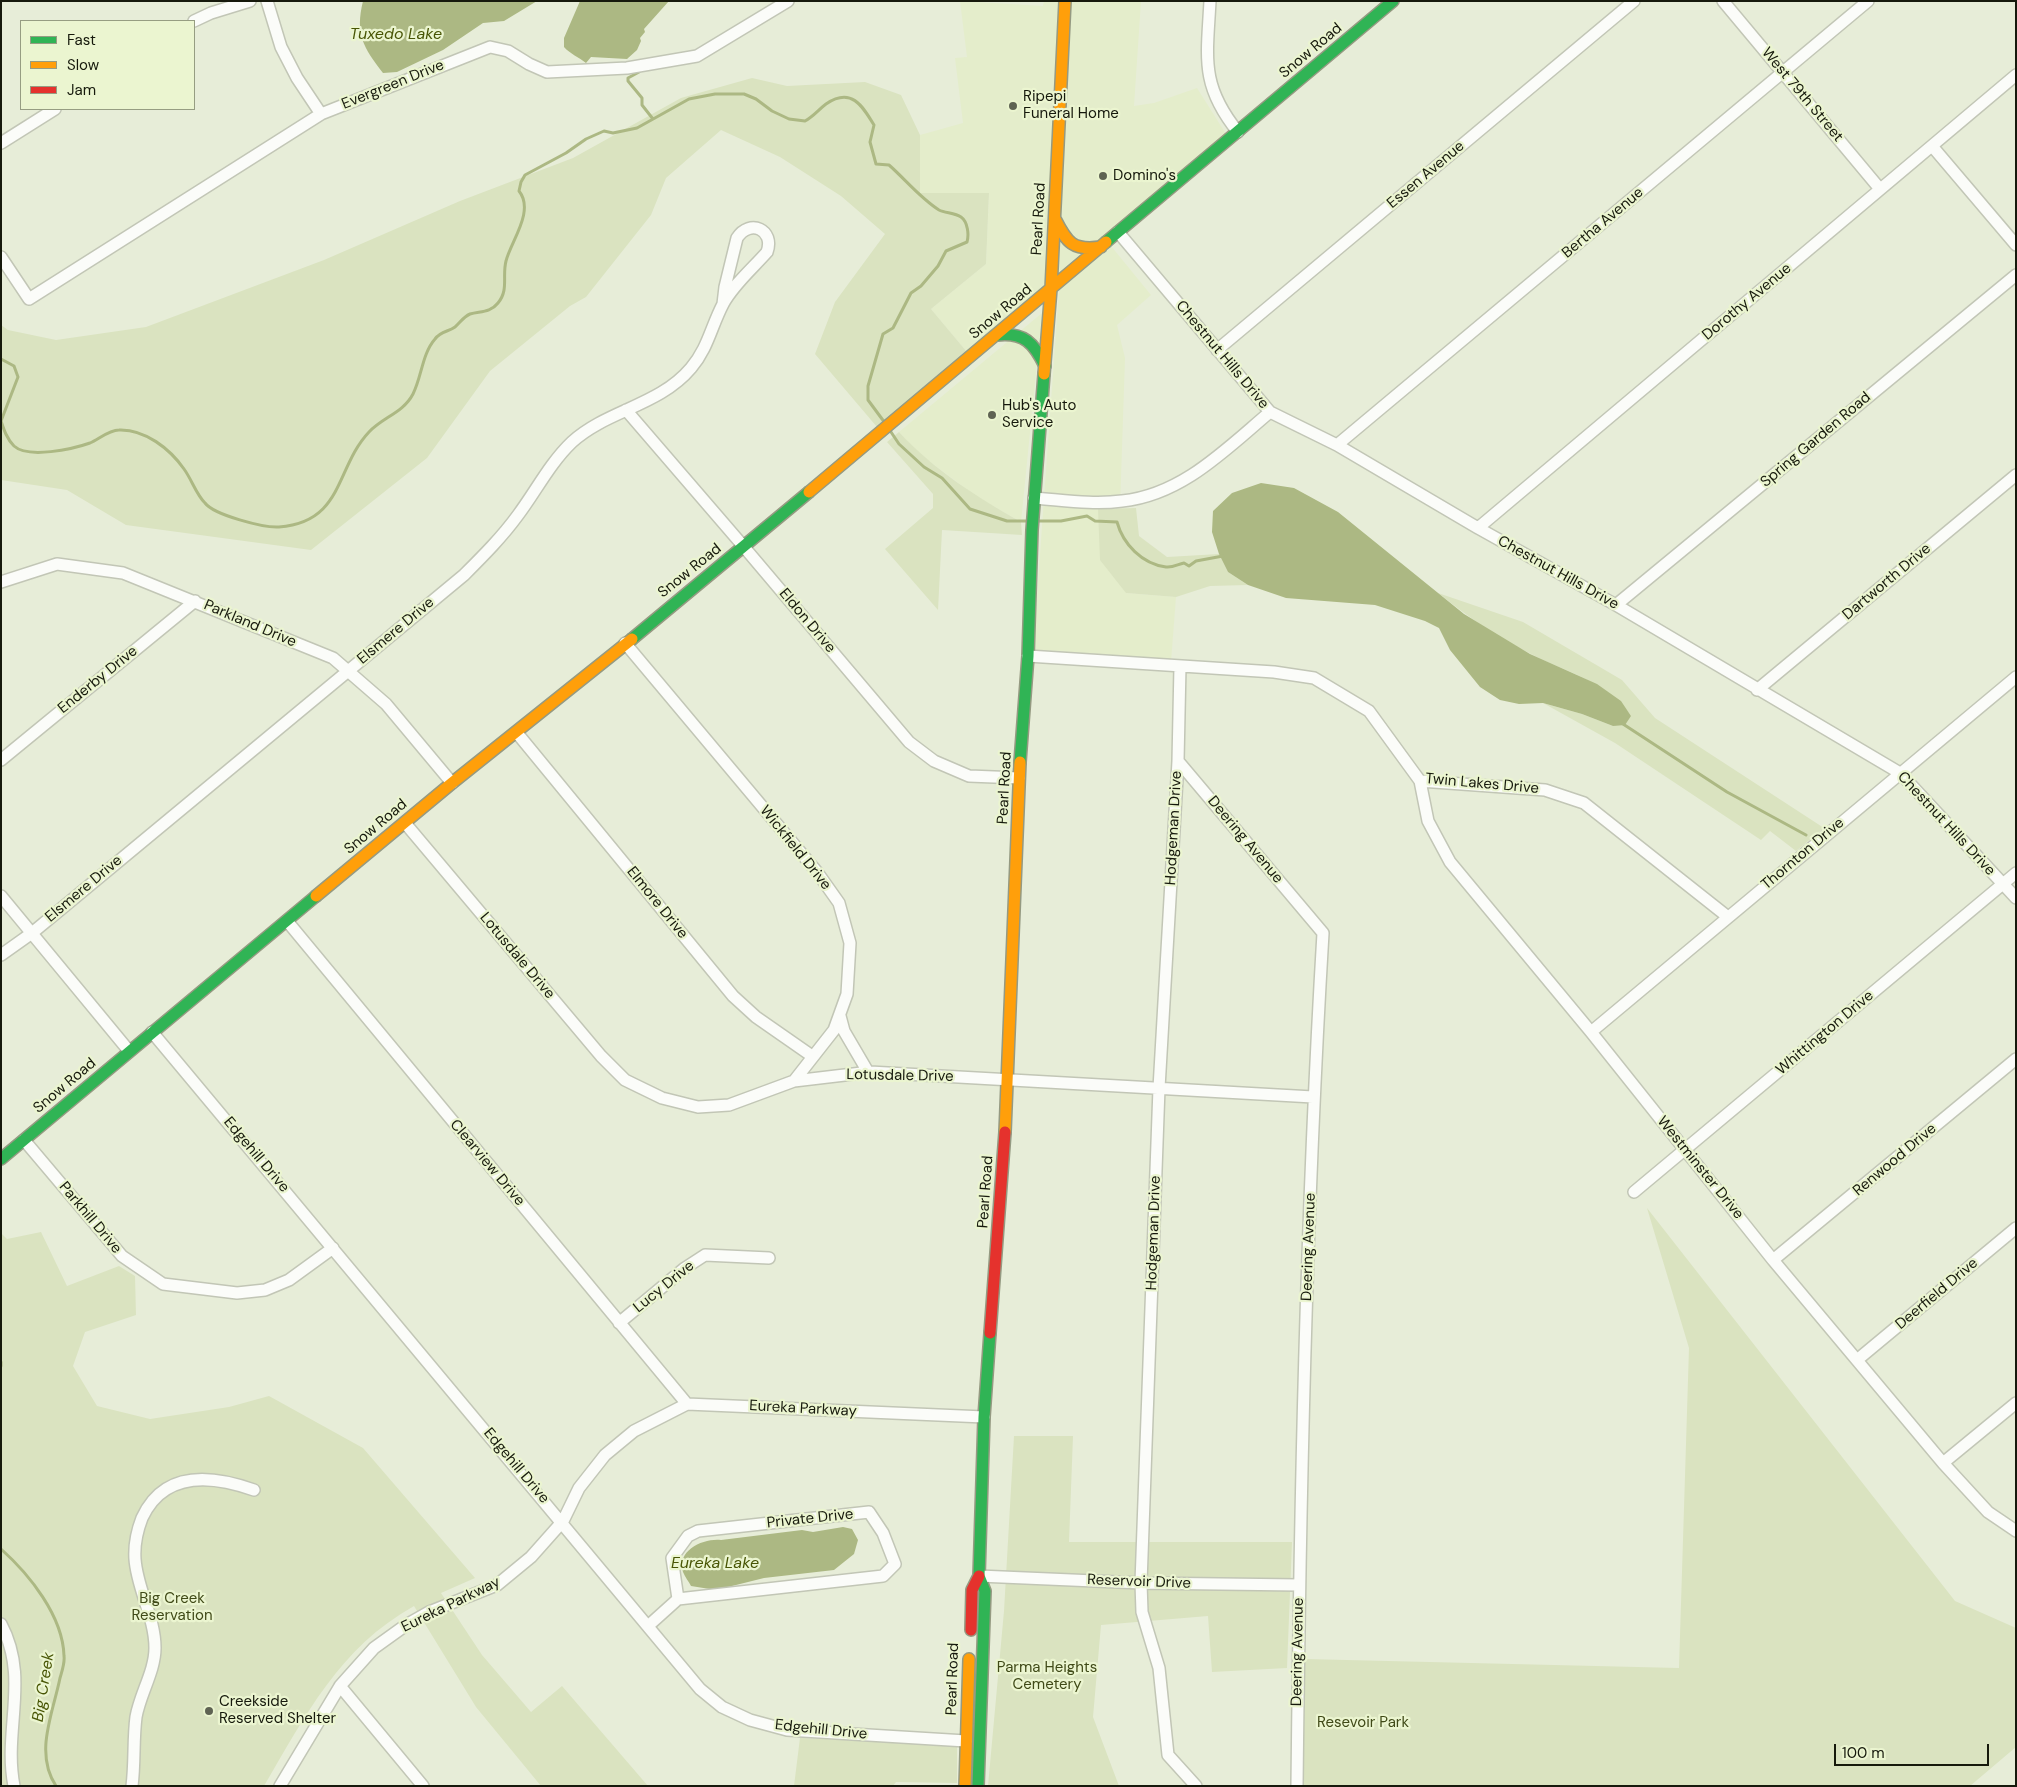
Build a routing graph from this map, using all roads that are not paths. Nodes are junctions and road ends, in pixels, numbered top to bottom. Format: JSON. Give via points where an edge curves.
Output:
{"nodes":[{"id":1,"x":250,"y":1,"type":"edge"},
{"id":2,"x":267,"y":1,"type":"edge"},
{"id":3,"x":788,"y":1,"type":"edge"},
{"id":4,"x":1065,"y":1,"type":"edge"},
{"id":5,"x":1210,"y":1,"type":"edge"},
{"id":6,"x":1393,"y":1,"type":"edge"},
{"id":7,"x":1634,"y":1,"type":"edge"},
{"id":8,"x":1723,"y":1,"type":"edge"},
{"id":9,"x":1868,"y":1,"type":"edge"},
{"id":10,"x":195,"y":20,"type":"edge"},
{"id":11,"x":1783,"y":73,"type":"junction"},
{"id":12,"x":2016,"y":75,"type":"edge"},
{"id":13,"x":53,"y":110,"type":"edge"},
{"id":14,"x":320,"y":114,"type":"junction"},
{"id":15,"x":1238,"y":132,"type":"junction"},
{"id":16,"x":1,"y":143,"type":"edge"},
{"id":17,"x":1932,"y":146,"type":"junction"},
{"id":18,"x":1880,"y":189,"type":"junction"},
{"id":19,"x":1054,"y":217,"type":"junction"},
{"id":20,"x":1118,"y":232,"type":"junction"},
{"id":21,"x":2016,"y":245,"type":"edge"},
{"id":22,"x":1101,"y":247,"type":"junction"},
{"id":23,"x":1,"y":258,"type":"edge"},
{"id":24,"x":2016,"y":275,"type":"edge"},
{"id":25,"x":1051,"y":289,"type":"junction"},
{"id":26,"x":723,"y":304,"type":"junction"},
{"id":27,"x":997,"y":335,"type":"junction"},
{"id":28,"x":1218,"y":350,"type":"junction"},
{"id":29,"x":1045,"y":367,"type":"junction"},
{"id":30,"x":626,"y":410,"type":"junction"},
{"id":31,"x":1270,"y":412,"type":"junction"},
{"id":32,"x":1337,"y":445,"type":"junction"},
{"id":33,"x":2016,"y":475,"type":"edge"},
{"id":34,"x":1034,"y":498,"type":"junction"},
{"id":35,"x":1478,"y":528,"type":"junction"},
{"id":36,"x":744,"y":546,"type":"junction"},
{"id":37,"x":1,"y":582,"type":"edge"},
{"id":38,"x":195,"y":601,"type":"junction"},
{"id":39,"x":1616,"y":605,"type":"junction"},
{"id":40,"x":624,"y":643,"type":"junction"},
{"id":41,"x":1028,"y":656,"type":"junction"},
{"id":42,"x":1180,"y":666,"type":"junction"},
{"id":43,"x":348,"y":671,"type":"junction"},
{"id":44,"x":2016,"y":677,"type":"edge"},
{"id":45,"x":1757,"y":690,"type":"junction"},
{"id":46,"x":517,"y":733,"type":"junction"},
{"id":47,"x":1,"y":760,"type":"edge"},
{"id":48,"x":1178,"y":760,"type":"junction"},
{"id":49,"x":1900,"y":772,"type":"junction"},
{"id":50,"x":1019,"y":778,"type":"junction"},
{"id":51,"x":1420,"y":781,"type":"junction"},
{"id":52,"x":452,"y":783,"type":"junction"},
{"id":53,"x":405,"y":823,"type":"junction"},
{"id":54,"x":2016,"y":873,"type":"edge"},
{"id":55,"x":2003,"y":884,"type":"junction"},
{"id":56,"x":1,"y":896,"type":"edge"},
{"id":57,"x":2016,"y":898,"type":"edge"},
{"id":58,"x":1728,"y":917,"type":"junction"},
{"id":59,"x":287,"y":922,"type":"junction"},
{"id":60,"x":32,"y":933,"type":"junction"},
{"id":61,"x":1,"y":955,"type":"edge"},
{"id":62,"x":840,"y":1016,"type":"junction"},
{"id":63,"x":152,"y":1032,"type":"junction"},
{"id":64,"x":1591,"y":1032,"type":"junction"},
{"id":65,"x":129,"y":1051,"type":"junction"},
{"id":66,"x":812,"y":1056,"type":"junction"},
{"id":67,"x":2016,"y":1059,"type":"edge"},
{"id":68,"x":868,"y":1072,"type":"junction"},
{"id":69,"x":1009,"y":1080,"type":"junction"},
{"id":70,"x":794,"y":1081,"type":"junction"},
{"id":71,"x":1159,"y":1088,"type":"junction"},
{"id":72,"x":1313,"y":1097,"type":"junction"},
{"id":73,"x":24,"y":1140,"type":"junction"},
{"id":74,"x":1685,"y":1150,"type":"junction"},
{"id":75,"x":1,"y":1159,"type":"edge"},
{"id":76,"x":1634,"y":1192,"type":"dead end"},
{"id":77,"x":2016,"y":1228,"type":"edge"},
{"id":78,"x":333,"y":1248,"type":"junction"},
{"id":79,"x":769,"y":1258,"type":"dead end"},
{"id":80,"x":1773,"y":1260,"type":"junction"},
{"id":81,"x":619,"y":1323,"type":"junction"},
{"id":82,"x":1857,"y":1360,"type":"junction"},
{"id":83,"x":687,"y":1404,"type":"junction"},
{"id":84,"x":2016,"y":1404,"type":"edge"},
{"id":85,"x":984,"y":1417,"type":"junction"},
{"id":86,"x":1944,"y":1463,"type":"junction"},
{"id":87,"x":254,"y":1490,"type":"dead end"},
{"id":88,"x":563,"y":1521,"type":"junction"},
{"id":89,"x":2016,"y":1532,"type":"edge"},
{"id":90,"x":979,"y":1576,"type":"junction"},
{"id":91,"x":1141,"y":1583,"type":"junction"},
{"id":92,"x":1299,"y":1585,"type":"junction"},
{"id":93,"x":678,"y":1599,"type":"junction"},
{"id":94,"x":1,"y":1624,"type":"edge"},
{"id":95,"x":648,"y":1626,"type":"junction"},
{"id":96,"x":340,"y":1686,"type":"junction"},
{"id":97,"x":966,"y":1741,"type":"junction"},
{"id":98,"x":14,"y":1786,"type":"edge"},
{"id":99,"x":132,"y":1786,"type":"edge"},
{"id":100,"x":280,"y":1786,"type":"edge"},
{"id":101,"x":423,"y":1786,"type":"edge"},
{"id":102,"x":965,"y":1786,"type":"edge"},
{"id":103,"x":978,"y":1786,"type":"edge"},
{"id":104,"x":1196,"y":1786,"type":"edge"},
{"id":105,"x":1297,"y":1786,"type":"edge"}],
"edges":[{"from":1,"to":10,"type":"street","via":[[211,12]]},
{"from":2,"to":14,"type":"street","via":[[281,47]]},
{"from":3,"to":14,"type":"street","name":"Evergreen Drive","via":[[697,56],[627,68],[547,72],[508,50],[490,47]]},
{"from":4,"to":19,"type":"main road","name":"Pearl Road"},
{"from":5,"to":15,"type":"street","via":[[1209,80],[1223,113]]},
{"from":6,"to":15,"type":"main road","name":"Snow Road"},
{"from":7,"to":28,"type":"street","name":"Essen Avenue"},
{"from":8,"to":11,"type":"street","name":"West 79th Street"},
{"from":9,"to":11,"type":"street","name":"Bertha Avenue"},
{"from":11,"to":18,"type":"street","name":"West 79th Street"},
{"from":11,"to":32,"type":"street","name":"Bertha Avenue"},
{"from":12,"to":17,"type":"street","name":"Dorothy Avenue"},
{"from":13,"to":16,"type":"street"},
{"from":14,"to":23,"type":"street","name":"Evergreen Drive","via":[[29,299]]},
{"from":15,"to":20,"type":"main road","name":"Snow Road"},
{"from":17,"to":18,"type":"street","name":"Dorothy Avenue"},
{"from":17,"to":21,"type":"street"},
{"from":18,"to":35,"type":"street","name":"Dorothy Avenue"},
{"from":19,"to":22,"type":"main road","via":[[1064,237],[1076,248]]},
{"from":19,"to":25,"type":"main road","name":"Pearl Road"},
{"from":20,"to":22,"type":"main road","name":"Snow Road"},
{"from":20,"to":28,"type":"street","name":"Chestnut Hills Drive"},
{"from":22,"to":25,"type":"main road","name":"Snow Road"},
{"from":24,"to":39,"type":"street","name":"Spring Garden Road"},
{"from":25,"to":27,"type":"main road","name":"Snow Road"},
{"from":25,"to":29,"type":"main road","name":"Pearl Road"},
{"from":26,"to":26,"type":"street","name":"Elsmere Drive","via":[[737,238],[748,228],[760,229],[768,238],[767,252]]},
{"from":26,"to":30,"type":"street","name":"Elsmere Drive","via":[[711,338],[691,368],[664,392]]},
{"from":27,"to":29,"type":"main road","via":[[1024,336],[1034,345]]},
{"from":27,"to":36,"type":"main road","name":"Snow Road"},
{"from":28,"to":31,"type":"street","name":"Chestnut Hills Drive"},
{"from":29,"to":34,"type":"main road","name":"Pearl Road"},
{"from":30,"to":36,"type":"street","name":"Eldon Drive"},
{"from":30,"to":43,"type":"street","name":"Elsmere Drive","via":[[598,423],[572,442],[553,463],[518,515],[480,559]]},
{"from":31,"to":32,"type":"street","name":"Chestnut Hills Drive"},
{"from":31,"to":34,"type":"street","via":[[1202,469],[1159,492],[1122,501]]},
{"from":32,"to":35,"type":"street","name":"Chestnut Hills Drive"},
{"from":33,"to":45,"type":"street","name":"Dartworth Drive"},
{"from":34,"to":41,"type":"main road","name":"Pearl Road"},
{"from":35,"to":39,"type":"street","name":"Chestnut Hills Drive"},
{"from":36,"to":40,"type":"main road","name":"Snow Road"},
{"from":36,"to":50,"type":"street","name":"Eldon Drive","via":[[909,742],[934,761],[968,776]]},
{"from":37,"to":38,"type":"street","name":"Parkland Drive","via":[[57,564],[123,573]]},
{"from":38,"to":43,"type":"street","name":"Parkland Drive","via":[[332,658]]},
{"from":38,"to":47,"type":"street","name":"Enderby Drive"},
{"from":39,"to":45,"type":"street","name":"Chestnut Hills Drive"},
{"from":40,"to":46,"type":"main road","name":"Snow Road"},
{"from":40,"to":62,"type":"street","name":"Wickfield Drive","via":[[817,872],[839,903],[850,943],[848,994]]},
{"from":41,"to":42,"type":"street","name":"Twin Lakes Drive"},
{"from":41,"to":50,"type":"main road","name":"Pearl Road"},
{"from":42,"to":48,"type":"street","name":"Hodgeman Drive"},
{"from":42,"to":51,"type":"street","name":"Twin Lakes Drive","via":[[1314,678],[1369,711]]},
{"from":43,"to":52,"type":"street","name":"Parkland Drive","via":[[386,704]]},
{"from":43,"to":60,"type":"street","name":"Elsmere Drive"},
{"from":44,"to":49,"type":"street","name":"Thornton Drive"},
{"from":45,"to":49,"type":"street","name":"Chestnut Hills Drive"},
{"from":46,"to":52,"type":"main road","name":"Snow Road"},
{"from":46,"to":66,"type":"street","name":"Elmore Drive","via":[[734,996],[756,1017]]},
{"from":48,"to":71,"type":"street","name":"Hodgeman Drive"},
{"from":48,"to":72,"type":"street","name":"Deering Avenue","via":[[1323,933]]},
{"from":49,"to":55,"type":"street","name":"Chestnut Hills Drive"},
{"from":49,"to":58,"type":"street","name":"Thornton Drive"},
{"from":50,"to":69,"type":"main road","name":"Pearl Road"},
{"from":51,"to":58,"type":"street","name":"Twin Lakes Drive","via":[[1545,790],[1584,803]]},
{"from":51,"to":64,"type":"street","name":"Westminster Drive","via":[[1428,821],[1450,862]]},
{"from":52,"to":53,"type":"main road","name":"Snow Road"},
{"from":53,"to":59,"type":"main road","name":"Snow Road"},
{"from":53,"to":70,"type":"street","name":"Lotusdale Drive","via":[[601,1056],[625,1080],[662,1098],[698,1107],[729,1105]]},
{"from":54,"to":55,"type":"street","name":"Whittington Drive"},
{"from":55,"to":57,"type":"street","name":"Chestnut Hills Drive"},
{"from":55,"to":74,"type":"street","name":"Whittington Drive"},
{"from":56,"to":60,"type":"street"},
{"from":58,"to":64,"type":"street","name":"Thornton Drive"},
{"from":59,"to":63,"type":"main road","name":"Snow Road"},
{"from":59,"to":81,"type":"street","name":"Clearview Drive"},
{"from":60,"to":61,"type":"street","name":"Elsmere Drive"},
{"from":60,"to":65,"type":"street"},
{"from":62,"to":66,"type":"street","name":"Wickfield Drive","via":[[834,1030]]},
{"from":62,"to":68,"type":"street","via":[[844,1031]]},
{"from":63,"to":65,"type":"main road","name":"Snow Road"},
{"from":63,"to":78,"type":"street","name":"Edgehill Drive"},
{"from":64,"to":74,"type":"street","name":"Westminster Drive"},
{"from":65,"to":73,"type":"main road","name":"Snow Road"},
{"from":66,"to":70,"type":"street","name":"Wickfield Drive"},
{"from":67,"to":80,"type":"street","name":"Renwood Drive"},
{"from":68,"to":69,"type":"street","name":"Lotusdale Drive"},
{"from":68,"to":70,"type":"street","name":"Lotusdale Drive"},
{"from":69,"to":71,"type":"street","name":"Lotusdale Drive"},
{"from":69,"to":85,"type":"main road","name":"Pearl Road"},
{"from":71,"to":72,"type":"street","name":"Lotusdale Drive"},
{"from":71,"to":91,"type":"street","name":"Hodgeman Drive"},
{"from":72,"to":92,"type":"street","name":"Deering Avenue"},
{"from":73,"to":75,"type":"main road","name":"Snow Road"},
{"from":73,"to":78,"type":"street","name":"Parkhill Drive","via":[[122,1256],[163,1284],[237,1293],[265,1290],[289,1280]]},
{"from":74,"to":76,"type":"street","name":"Whittington Drive"},
{"from":74,"to":80,"type":"street","name":"Westminster Drive"},
{"from":77,"to":82,"type":"street","name":"Deerfield Drive"},
{"from":78,"to":88,"type":"street","name":"Edgehill Drive"},
{"from":79,"to":81,"type":"street","name":"Lucy Drive","via":[[706,1255],[685,1268]]},
{"from":80,"to":82,"type":"street","name":"Westminster Drive"},
{"from":81,"to":83,"type":"street","name":"Clearview Drive"},
{"from":82,"to":86,"type":"street","name":"Westminster Drive"},
{"from":83,"to":85,"type":"street","name":"Eureka Parkway"},
{"from":83,"to":88,"type":"street","name":"Eureka Parkway","via":[[634,1431],[605,1455],[579,1488]]},
{"from":84,"to":86,"type":"street"},
{"from":85,"to":90,"type":"main road","name":"Pearl Road"},
{"from":86,"to":89,"type":"street","name":"Westminster Drive","via":[[1988,1512]]},
{"from":87,"to":99,"type":"street","via":[[211,1479],[180,1483],[167,1488],[154,1499],[139,1526],[134,1544],[135,1560],[155,1647],[136,1716]]},
{"from":88,"to":95,"type":"street","name":"Edgehill Drive"},
{"from":88,"to":96,"type":"street","name":"Eureka Parkway","via":[[530,1557],[496,1585],[429,1612],[406,1625],[374,1648]]},
{"from":90,"to":91,"type":"street","name":"Reservoir Drive"},
{"from":90,"to":97,"type":"main road","name":"Pearl Road","via":[[972,1590]]},
{"from":90,"to":103,"type":"main road","name":"Pearl Road","via":[[985,1591]]},
{"from":91,"to":92,"type":"street","name":"Reservoir Drive"},
{"from":91,"to":104,"type":"street","name":"Hodgeman Drive","via":[[1142,1612],[1159,1668],[1168,1755]]},
{"from":92,"to":105,"type":"street","name":"Deering Avenue"},
{"from":93,"to":93,"type":"street","name":"Private Drive","via":[[672,1558],[688,1536],[698,1530],[869,1512],[883,1533],[895,1564],[883,1576]]},
{"from":93,"to":95,"type":"street"},
{"from":94,"to":98,"type":"street","via":[[11,1646],[17,1677],[11,1755]]},
{"from":95,"to":97,"type":"street","name":"Edgehill Drive","via":[[700,1688],[722,1707],[750,1720],[787,1730]]},
{"from":96,"to":100,"type":"street","name":"Eureka Parkway"},
{"from":96,"to":101,"type":"street"},
{"from":97,"to":102,"type":"main road","name":"Pearl Road"}]}
